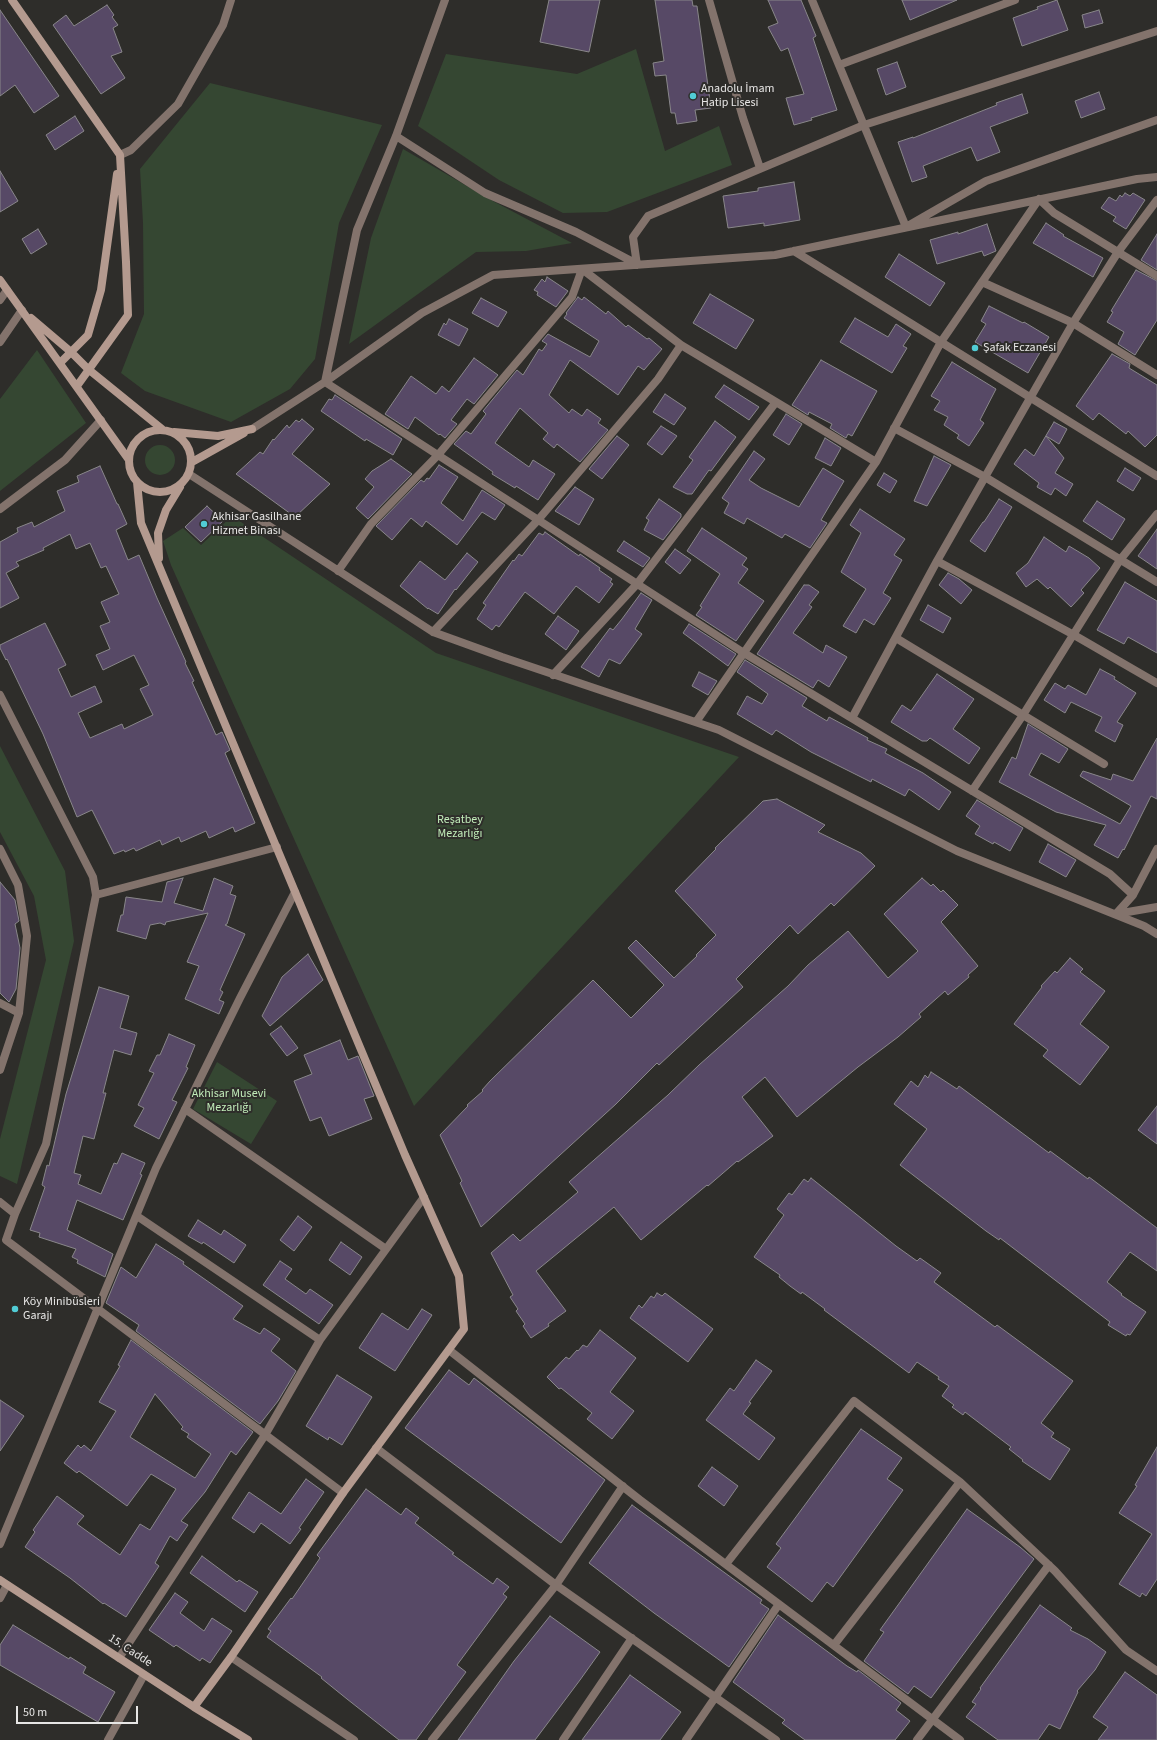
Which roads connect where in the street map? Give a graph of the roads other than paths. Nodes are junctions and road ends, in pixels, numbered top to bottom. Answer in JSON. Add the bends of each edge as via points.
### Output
{"nodes":[{"id":1,"x":12,"y":0,"type":"edge"},
{"id":2,"x":231,"y":0,"type":"edge"},
{"id":3,"x":445,"y":0,"type":"edge"},
{"id":4,"x":709,"y":0,"type":"edge"},
{"id":5,"x":812,"y":0,"type":"edge"},
{"id":6,"x":1015,"y":0,"type":"edge"},
{"id":7,"x":1157,"y":30,"type":"edge"},
{"id":8,"x":839,"y":65,"type":"junction"},
{"id":9,"x":1157,"y":120,"type":"edge"},
{"id":10,"x":864,"y":126,"type":"junction"},
{"id":11,"x":396,"y":136,"type":"junction"},
{"id":12,"x":120,"y":155,"type":"junction"},
{"id":13,"x":760,"y":168,"type":"junction"},
{"id":14,"x":1157,"y":177,"type":"edge"},
{"id":15,"x":1039,"y":199,"type":"junction"},
{"id":16,"x":1157,"y":200,"type":"edge"},
{"id":17,"x":906,"y":227,"type":"junction"},
{"id":18,"x":794,"y":251,"type":"junction"},
{"id":19,"x":1118,"y":252,"type":"junction"},
{"id":20,"x":637,"y":265,"type":"junction"},
{"id":21,"x":582,"y":268,"type":"junction"},
{"id":22,"x":1157,"y":276,"type":"edge"},
{"id":23,"x":0,"y":280,"type":"edge"},
{"id":24,"x":982,"y":282,"type":"junction"},
{"id":25,"x":7,"y":290,"type":"junction"},
{"id":26,"x":0,"y":300,"type":"edge"},
{"id":27,"x":22,"y":310,"type":"junction"},
{"id":28,"x":1073,"y":323,"type":"junction"},
{"id":29,"x":0,"y":342,"type":"edge"},
{"id":30,"x":941,"y":342,"type":"junction"},
{"id":31,"x":681,"y":345,"type":"junction"},
{"id":32,"x":71,"y":352,"type":"junction"},
{"id":33,"x":60,"y":363,"type":"junction"},
{"id":34,"x":88,"y":369,"type":"junction"},
{"id":35,"x":1157,"y":375,"type":"edge"},
{"id":36,"x":325,"y":382,"type":"junction"},
{"id":37,"x":76,"y":386,"type":"junction"},
{"id":38,"x":1031,"y":398,"type":"junction"},
{"id":39,"x":776,"y":402,"type":"junction"},
{"id":40,"x":102,"y":420,"type":"junction"},
{"id":41,"x":894,"y":428,"type":"junction"},
{"id":42,"x":162,"y":429,"type":"junction"},
{"id":43,"x":252,"y":429,"type":"junction"},
{"id":44,"x":174,"y":432,"type":"junction"},
{"id":45,"x":438,"y":455,"type":"junction"},
{"id":46,"x":129,"y":460,"type":"junction"},
{"id":47,"x":192,"y":462,"type":"junction"},
{"id":48,"x":876,"y":462,"type":"junction"},
{"id":49,"x":189,"y":474,"type":"junction"},
{"id":50,"x":1157,"y":476,"type":"edge"},
{"id":51,"x":986,"y":477,"type":"junction"},
{"id":52,"x":137,"y":482,"type":"junction"},
{"id":53,"x":182,"y":484,"type":"junction"},
{"id":54,"x":0,"y":509,"type":"edge"},
{"id":55,"x":1157,"y":514,"type":"edge"},
{"id":56,"x":538,"y":520,"type":"junction"},
{"id":57,"x":1120,"y":560,"type":"junction"},
{"id":58,"x":937,"y":561,"type":"junction"},
{"id":59,"x":159,"y":565,"type":"junction"},
{"id":60,"x":338,"y":571,"type":"junction"},
{"id":61,"x":1157,"y":582,"type":"edge"},
{"id":62,"x":637,"y":584,"type":"junction"},
{"id":63,"x":433,"y":632,"type":"junction"},
{"id":64,"x":1074,"y":635,"type":"junction"},
{"id":65,"x":896,"y":638,"type":"junction"},
{"id":66,"x":744,"y":653,"type":"junction"},
{"id":67,"x":553,"y":674,"type":"junction"},
{"id":68,"x":1157,"y":683,"type":"edge"},
{"id":69,"x":0,"y":695,"type":"edge"},
{"id":70,"x":1023,"y":715,"type":"junction"},
{"id":71,"x":852,"y":718,"type":"junction"},
{"id":72,"x":696,"y":722,"type":"junction"},
{"id":73,"x":1104,"y":764,"type":"dead end"},
{"id":74,"x":972,"y":791,"type":"junction"},
{"id":75,"x":277,"y":847,"type":"junction"},
{"id":76,"x":0,"y":849,"type":"edge"},
{"id":77,"x":1157,"y":849,"type":"edge"},
{"id":78,"x":295,"y":892,"type":"junction"},
{"id":79,"x":96,"y":895,"type":"junction"},
{"id":80,"x":1133,"y":895,"type":"junction"},
{"id":81,"x":1157,"y":907,"type":"edge"},
{"id":82,"x":1116,"y":914,"type":"junction"},
{"id":83,"x":1157,"y":934,"type":"edge"},
{"id":84,"x":0,"y":1003,"type":"edge"},
{"id":85,"x":19,"y":1013,"type":"junction"},
{"id":86,"x":0,"y":1070,"type":"edge"},
{"id":87,"x":185,"y":1109,"type":"junction"},
{"id":88,"x":424,"y":1197,"type":"junction"},
{"id":89,"x":0,"y":1202,"type":"edge"},
{"id":90,"x":15,"y":1214,"type":"junction"},
{"id":91,"x":137,"y":1216,"type":"junction"},
{"id":92,"x":386,"y":1249,"type":"junction"},
{"id":93,"x":98,"y":1310,"type":"junction"},
{"id":94,"x":320,"y":1340,"type":"junction"},
{"id":95,"x":449,"y":1350,"type":"junction"},
{"id":96,"x":265,"y":1435,"type":"junction"},
{"id":97,"x":376,"y":1448,"type":"junction"},
{"id":98,"x":960,"y":1482,"type":"junction"},
{"id":99,"x":623,"y":1486,"type":"junction"},
{"id":100,"x":343,"y":1493,"type":"junction"},
{"id":101,"x":0,"y":1544,"type":"edge"},
{"id":102,"x":726,"y":1564,"type":"junction"},
{"id":103,"x":1049,"y":1565,"type":"junction"},
{"id":104,"x":3,"y":1582,"type":"edge"},
{"id":105,"x":556,"y":1585,"type":"junction"},
{"id":106,"x":0,"y":1598,"type":"edge"},
{"id":107,"x":780,"y":1604,"type":"junction"},
{"id":108,"x":632,"y":1638,"type":"junction"},
{"id":109,"x":834,"y":1645,"type":"junction"},
{"id":110,"x":231,"y":1657,"type":"junction"},
{"id":111,"x":119,"y":1658,"type":"junction"},
{"id":112,"x":1157,"y":1671,"type":"edge"},
{"id":113,"x":144,"y":1675,"type":"junction"},
{"id":114,"x":716,"y":1696,"type":"junction"},
{"id":115,"x":194,"y":1707,"type":"junction"},
{"id":116,"x":933,"y":1719,"type":"junction"},
{"id":117,"x":108,"y":1740,"type":"edge"},
{"id":118,"x":248,"y":1740,"type":"edge"},
{"id":119,"x":354,"y":1740,"type":"edge"},
{"id":120,"x":432,"y":1740,"type":"edge"},
{"id":121,"x":562,"y":1740,"type":"edge"},
{"id":122,"x":686,"y":1740,"type":"edge"},
{"id":123,"x":776,"y":1740,"type":"edge"},
{"id":124,"x":917,"y":1740,"type":"edge"},
{"id":125,"x":960,"y":1740,"type":"edge"}],
"edges":[{"from":1,"to":12,"type":"street"},
{"from":2,"to":12,"type":"street","via":[[223,25],[178,104],[131,150]]},
{"from":3,"to":11,"type":"street"},
{"from":4,"to":13,"type":"street"},
{"from":5,"to":8,"type":"street"},
{"from":6,"to":8,"type":"street"},
{"from":7,"to":10,"type":"street"},
{"from":8,"to":10,"type":"street"},
{"from":9,"to":17,"type":"street","via":[[986,181]]},
{"from":10,"to":13,"type":"street"},
{"from":10,"to":17,"type":"street"},
{"from":11,"to":20,"type":"street","via":[[485,193],[576,232]]},
{"from":11,"to":36,"type":"street","via":[[357,230]]},
{"from":12,"to":32,"type":"street","via":[[101,290],[88,335]]},
{"from":12,"to":34,"type":"street","via":[[128,315]]},
{"from":13,"to":20,"type":"street","via":[[648,216],[634,237]]},
{"from":14,"to":15,"type":"street","via":[[1137,178]]},
{"from":15,"to":17,"type":"street"},
{"from":15,"to":19,"type":"street","via":[[1054,213]]},
{"from":15,"to":24,"type":"street"},
{"from":16,"to":19,"type":"street"},
{"from":17,"to":18,"type":"street"},
{"from":18,"to":20,"type":"street","via":[[775,255]]},
{"from":18,"to":30,"type":"street"},
{"from":19,"to":22,"type":"street"},
{"from":19,"to":28,"type":"street"},
{"from":20,"to":21,"type":"street"},
{"from":21,"to":31,"type":"street"},
{"from":21,"to":36,"type":"street","via":[[493,275],[422,313]]},
{"from":21,"to":45,"type":"street","via":[[572,297]]},
{"from":23,"to":25,"type":"street"},
{"from":24,"to":28,"type":"street"},
{"from":24,"to":30,"type":"street"},
{"from":25,"to":26,"type":"street"},
{"from":25,"to":27,"type":"street"},
{"from":27,"to":29,"type":"street"},
{"from":27,"to":32,"type":"street"},
{"from":27,"to":33,"type":"street"},
{"from":28,"to":35,"type":"street"},
{"from":28,"to":38,"type":"street"},
{"from":30,"to":38,"type":"street"},
{"from":30,"to":41,"type":"street"},
{"from":31,"to":39,"type":"street"},
{"from":31,"to":56,"type":"street","via":[[658,379]]},
{"from":32,"to":33,"type":"street"},
{"from":32,"to":34,"type":"street"},
{"from":33,"to":37,"type":"street"},
{"from":34,"to":37,"type":"street"},
{"from":34,"to":42,"type":"street"},
{"from":36,"to":43,"type":"street"},
{"from":36,"to":45,"type":"street"},
{"from":37,"to":40,"type":"street"},
{"from":38,"to":50,"type":"street"},
{"from":38,"to":51,"type":"street"},
{"from":39,"to":48,"type":"street"},
{"from":39,"to":62,"type":"street"},
{"from":40,"to":46,"type":"street"},
{"from":40,"to":54,"type":"street","via":[[65,460]]},
{"from":41,"to":48,"type":"street"},
{"from":41,"to":51,"type":"street"},
{"from":42,"to":44,"type":"street"},
{"from":42,"to":46,"type":"street","via":[[150,431],[139,438],[132,448]]},
{"from":43,"to":44,"type":"street","via":[[218,436]]},
{"from":43,"to":47,"type":"street"},
{"from":44,"to":47,"type":"street","via":[[184,440],[190,450]]},
{"from":45,"to":56,"type":"street"},
{"from":45,"to":60,"type":"street","via":[[370,524]]},
{"from":46,"to":52,"type":"street","via":[[131,472]]},
{"from":47,"to":49,"type":"street"},
{"from":48,"to":66,"type":"street"},
{"from":49,"to":53,"type":"street"},
{"from":49,"to":60,"type":"street"},
{"from":51,"to":57,"type":"street"},
{"from":51,"to":58,"type":"street"},
{"from":52,"to":53,"type":"street","via":[[147,490],[159,492],[171,490]]},
{"from":52,"to":59,"type":"street","via":[[142,523]]},
{"from":53,"to":59,"type":"street","via":[[166,510],[158,533]]},
{"from":55,"to":57,"type":"street"},
{"from":56,"to":62,"type":"street"},
{"from":56,"to":63,"type":"street"},
{"from":57,"to":61,"type":"street"},
{"from":57,"to":64,"type":"street"},
{"from":58,"to":64,"type":"street"},
{"from":58,"to":65,"type":"street"},
{"from":59,"to":75,"type":"street"},
{"from":60,"to":63,"type":"street"},
{"from":62,"to":66,"type":"street"},
{"from":62,"to":67,"type":"street"},
{"from":63,"to":67,"type":"street"},
{"from":64,"to":68,"type":"street"},
{"from":64,"to":70,"type":"street"},
{"from":65,"to":70,"type":"street"},
{"from":65,"to":71,"type":"street"},
{"from":66,"to":71,"type":"street"},
{"from":66,"to":72,"type":"street"},
{"from":67,"to":72,"type":"street"},
{"from":69,"to":79,"type":"street","via":[[93,877]]},
{"from":70,"to":73,"type":"street"},
{"from":70,"to":74,"type":"street"},
{"from":71,"to":74,"type":"street"},
{"from":72,"to":82,"type":"street","via":[[719,730],[956,851]]},
{"from":74,"to":80,"type":"street","via":[[1110,874]]},
{"from":75,"to":78,"type":"street"},
{"from":75,"to":79,"type":"street"},
{"from":76,"to":85,"type":"street","via":[[18,885],[27,936]]},
{"from":77,"to":80,"type":"street"},
{"from":78,"to":87,"type":"street"},
{"from":78,"to":88,"type":"street"},
{"from":79,"to":90,"type":"street","via":[[46,1144]]},
{"from":80,"to":82,"type":"street"},
{"from":81,"to":82,"type":"street"},
{"from":82,"to":83,"type":"street"},
{"from":84,"to":85,"type":"street"},
{"from":85,"to":86,"type":"street"},
{"from":87,"to":91,"type":"street","via":[[156,1168]]},
{"from":87,"to":92,"type":"street"},
{"from":88,"to":92,"type":"street"},
{"from":88,"to":95,"type":"street","via":[[459,1276],[464,1329]]},
{"from":89,"to":90,"type":"street"},
{"from":90,"to":93,"type":"street","via":[[6,1240]]},
{"from":91,"to":93,"type":"street"},
{"from":91,"to":94,"type":"street"},
{"from":92,"to":94,"type":"street"},
{"from":93,"to":96,"type":"street"},
{"from":93,"to":101,"type":"street"},
{"from":94,"to":96,"type":"street"},
{"from":95,"to":97,"type":"street"},
{"from":95,"to":99,"type":"street"},
{"from":96,"to":100,"type":"street"},
{"from":96,"to":111,"type":"street"},
{"from":97,"to":100,"type":"street"},
{"from":97,"to":105,"type":"street"},
{"from":98,"to":102,"type":"street","via":[[854,1401]]},
{"from":98,"to":103,"type":"street"},
{"from":98,"to":109,"type":"street"},
{"from":99,"to":102,"type":"street"},
{"from":99,"to":105,"type":"street"},
{"from":100,"to":110,"type":"street"},
{"from":102,"to":107,"type":"street"},
{"from":103,"to":112,"type":"street","via":[[1126,1650]]},
{"from":103,"to":116,"type":"street"},
{"from":104,"to":106,"type":"street"},
{"from":104,"to":111,"type":"street","name":"15. Cadde"},
{"from":105,"to":108,"type":"street"},
{"from":105,"to":120,"type":"street"},
{"from":107,"to":109,"type":"street"},
{"from":107,"to":114,"type":"street"},
{"from":108,"to":114,"type":"street"},
{"from":108,"to":121,"type":"street"},
{"from":109,"to":116,"type":"street"},
{"from":110,"to":115,"type":"street"},
{"from":110,"to":119,"type":"street"},
{"from":111,"to":113,"type":"street","name":"15. Cadde"},
{"from":113,"to":115,"type":"street","name":"15. Cadde"},
{"from":113,"to":117,"type":"street"},
{"from":114,"to":122,"type":"street"},
{"from":114,"to":123,"type":"street"},
{"from":115,"to":118,"type":"street","name":"15. Cadde"},
{"from":116,"to":124,"type":"street"},
{"from":116,"to":125,"type":"street"}]}
